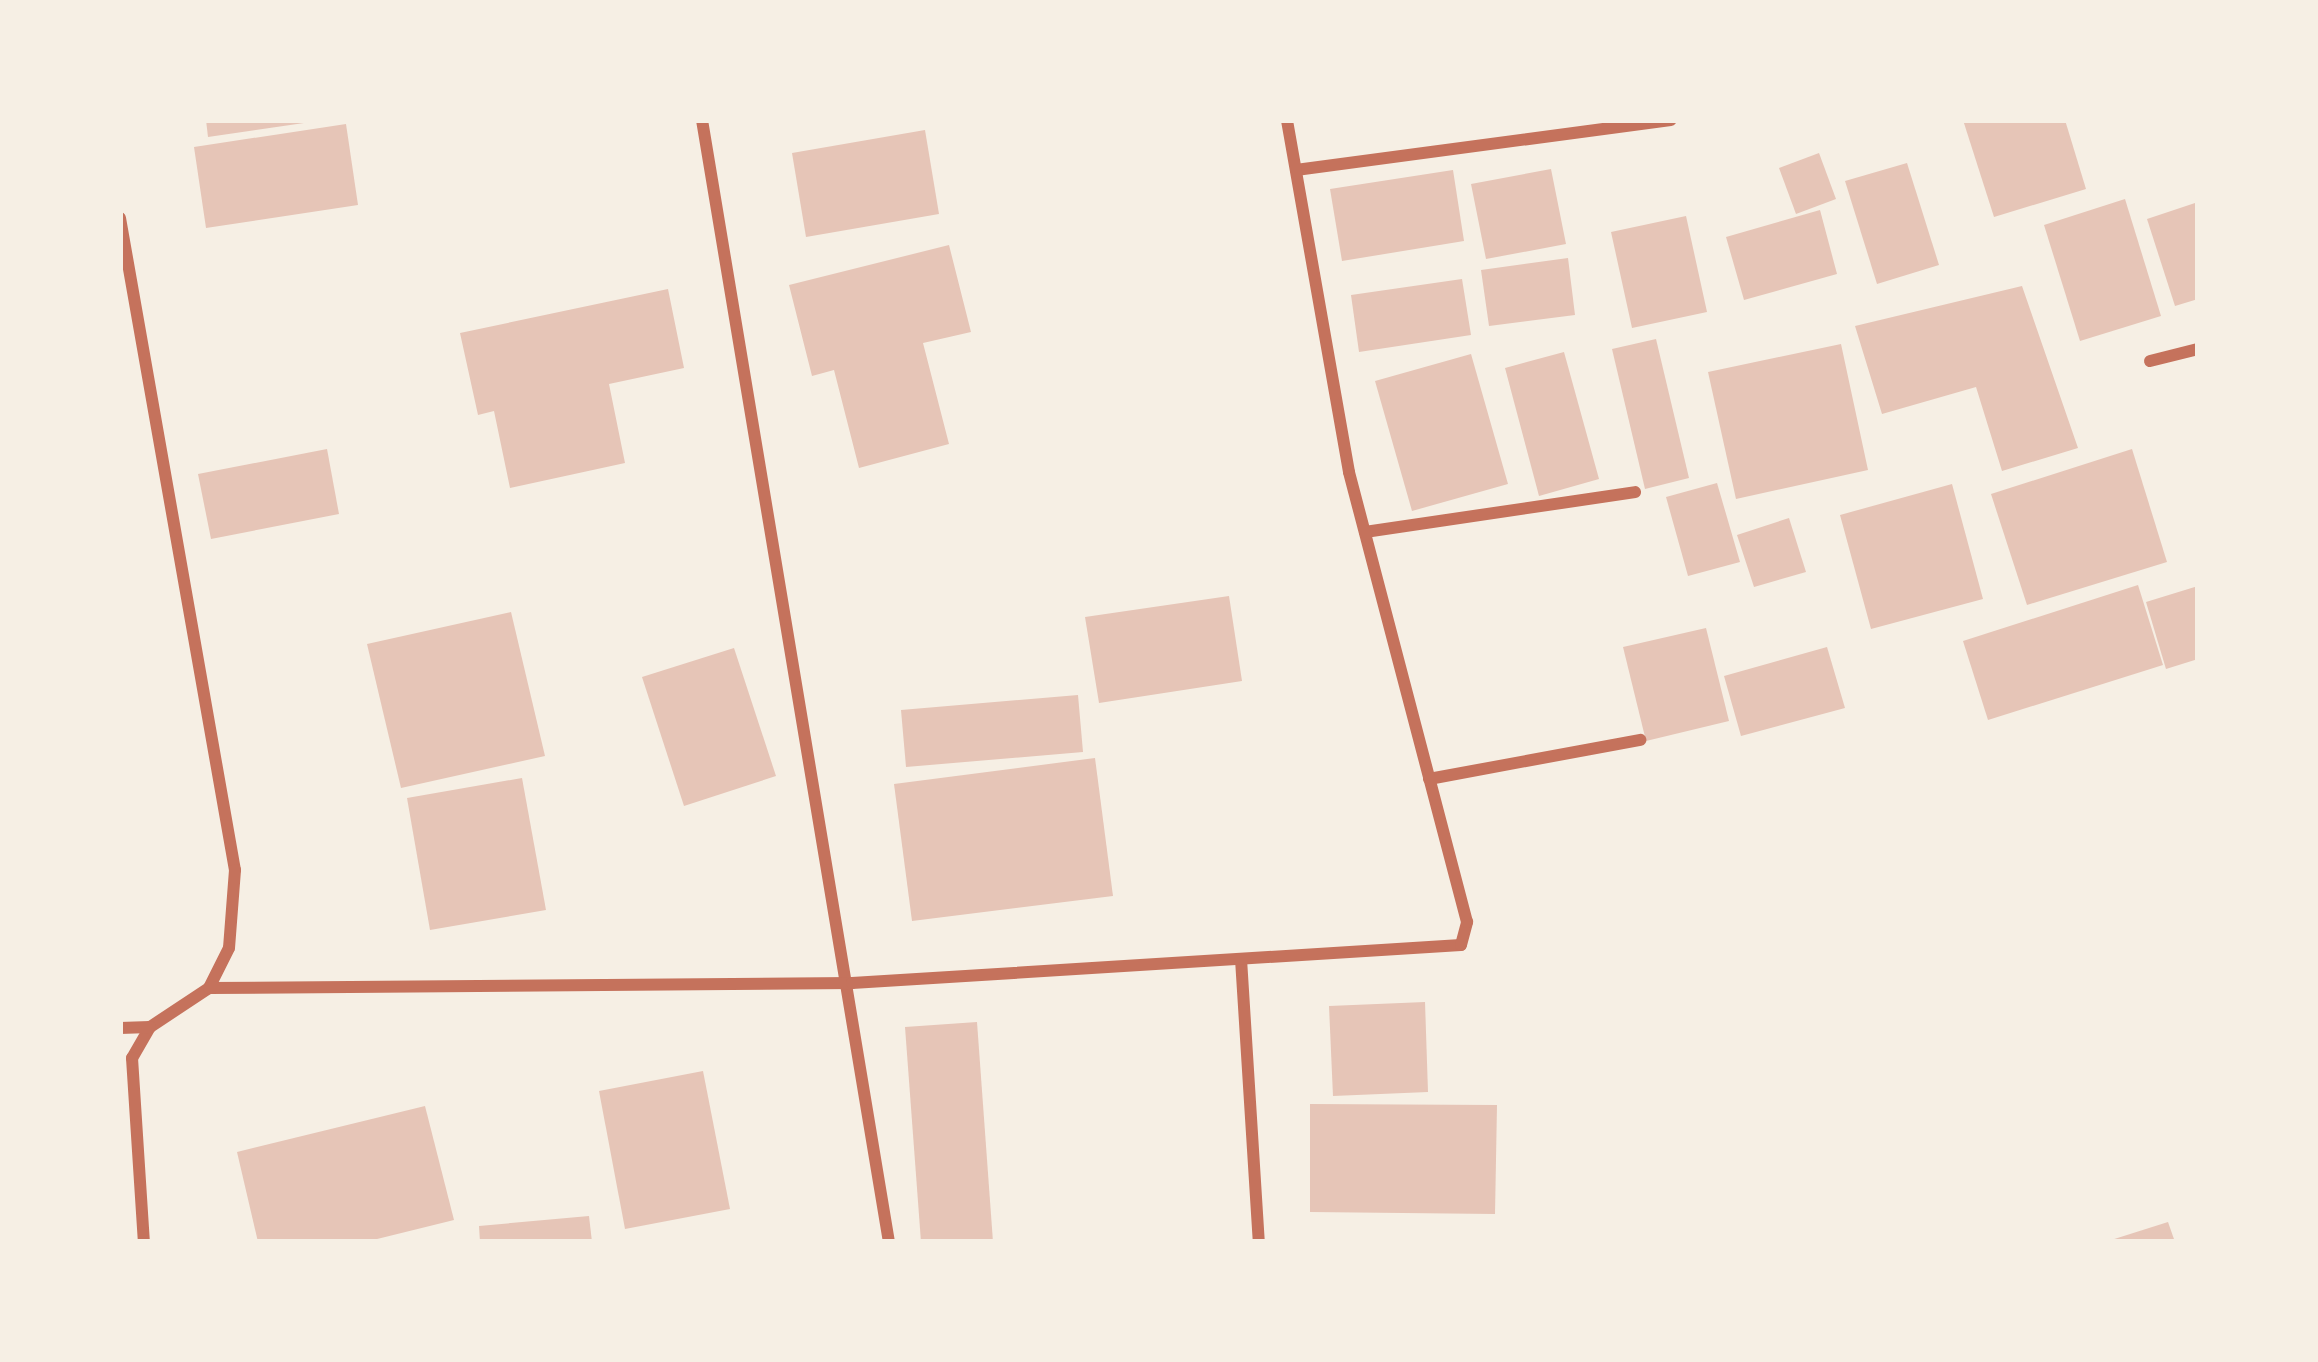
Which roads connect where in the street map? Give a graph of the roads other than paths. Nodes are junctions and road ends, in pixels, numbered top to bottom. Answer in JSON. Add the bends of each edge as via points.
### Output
{"nodes":[{"id":1,"x":702,"y":120,"type":"edge"},
{"id":2,"x":1287,"y":120,"type":"edge"},
{"id":3,"x":1671,"y":120,"type":"edge"},
{"id":4,"x":1296,"y":170,"type":"junction"},
{"id":5,"x":120,"y":218,"type":"edge"},
{"id":6,"x":2198,"y":349,"type":"edge"},
{"id":7,"x":2150,"y":361,"type":"dead end"},
{"id":8,"x":1635,"y":492,"type":"dead end"},
{"id":9,"x":1365,"y":532,"type":"junction"},
{"id":10,"x":1640,"y":740,"type":"dead end"},
{"id":11,"x":1429,"y":779,"type":"junction"},
{"id":12,"x":1241,"y":958,"type":"junction"},
{"id":13,"x":852,"y":983,"type":"junction"},
{"id":14,"x":208,"y":988,"type":"junction"},
{"id":15,"x":150,"y":1027,"type":"junction"},
{"id":16,"x":120,"y":1028,"type":"edge"},
{"id":17,"x":144,"y":1242,"type":"edge"},
{"id":18,"x":889,"y":1242,"type":"edge"},
{"id":19,"x":1259,"y":1242,"type":"edge"}],
"edges":[{"from":1,"to":13,"type":"street"},
{"from":2,"to":4,"type":"street"},
{"from":3,"to":4,"type":"street"},
{"from":4,"to":9,"type":"street"},
{"from":5,"to":14,"type":"street","via":[[235,870],[229,948]]},
{"from":6,"to":7,"type":"street"},
{"from":8,"to":9,"type":"street"},
{"from":9,"to":11,"type":"street"},
{"from":10,"to":11,"type":"street"},
{"from":11,"to":12,"type":"street","via":[[1467,922],[1461,945]]},
{"from":12,"to":13,"type":"street"},
{"from":12,"to":19,"type":"street"},
{"from":13,"to":14,"type":"street"},
{"from":13,"to":18,"type":"street"},
{"from":14,"to":15,"type":"street"},
{"from":15,"to":16,"type":"street"},
{"from":15,"to":17,"type":"street","via":[[132,1058],[130,1102]]}]}
